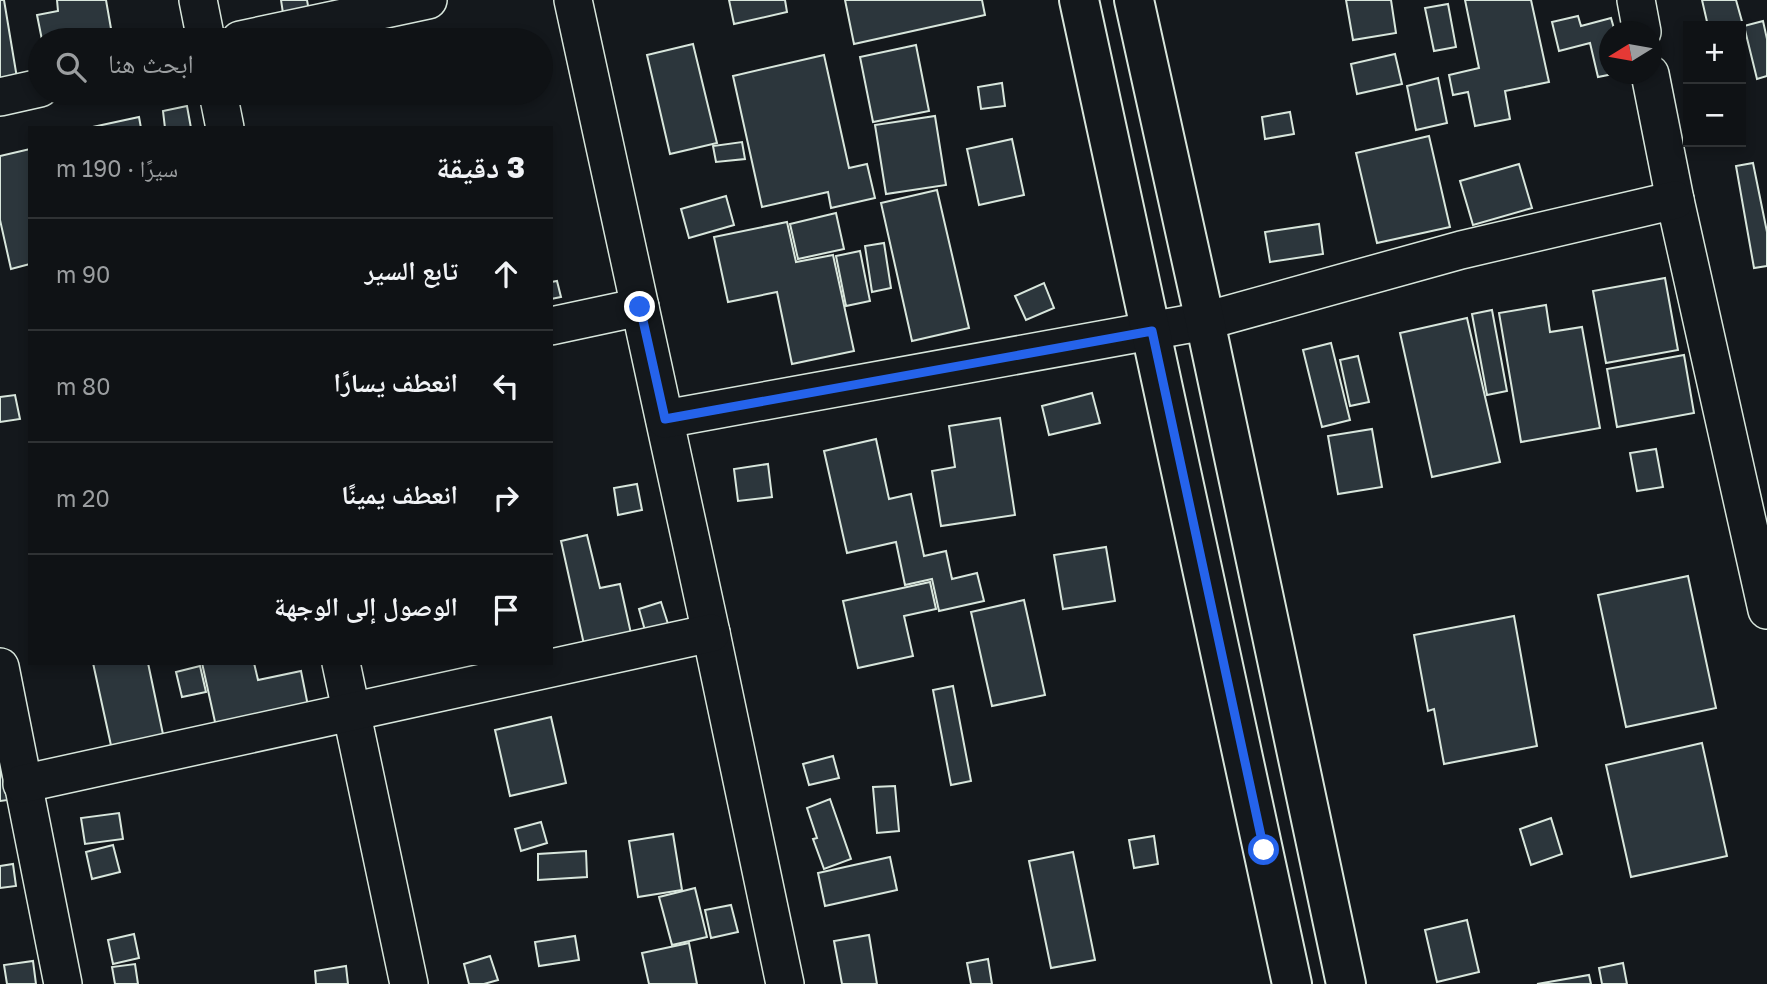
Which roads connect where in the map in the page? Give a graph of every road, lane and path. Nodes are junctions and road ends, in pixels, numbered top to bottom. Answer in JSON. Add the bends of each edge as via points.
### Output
{"nodes":[{"id":1,"x":198,"y":0,"type":"edge"},
{"id":2,"x":428,"y":0,"type":"edge"},
{"id":3,"x":573,"y":0,"type":"edge"},
{"id":4,"x":1079,"y":0,"type":"edge"},
{"id":5,"x":1134,"y":0,"type":"edge"},
{"id":6,"x":1636,"y":0,"type":"edge"},
{"id":7,"x":1640,"y":21,"type":"edge"},
{"id":8,"x":204,"y":28,"type":"edge"},
{"id":9,"x":296,"y":28,"type":"edge"},
{"id":10,"x":1652,"y":84,"type":"edge"},
{"id":11,"x":28,"y":91,"type":"edge"},
{"id":12,"x":0,"y":97,"type":"edge"},
{"id":13,"x":220,"y":105,"type":"edge"},
{"id":14,"x":225,"y":126,"type":"edge"},
{"id":15,"x":1675,"y":200,"type":"junction"},
{"id":16,"x":640,"y":307,"type":"junction"},
{"id":17,"x":1205,"y":321,"type":"junction"},
{"id":18,"x":553,"y":326,"type":"edge"},
{"id":19,"x":1152,"y":331,"type":"junction"},
{"id":20,"x":665,"y":419,"type":"junction"},
{"id":21,"x":1767,"y":610,"type":"edge"},
{"id":22,"x":711,"y":633,"type":"junction"},
{"id":23,"x":341,"y":665,"type":"edge"},
{"id":24,"x":1,"y":679,"type":"edge"},
{"id":25,"x":352,"y":711,"type":"junction"},
{"id":26,"x":22,"y":784,"type":"junction"},
{"id":27,"x":63,"y":984,"type":"edge"},
{"id":28,"x":409,"y":984,"type":"edge"},
{"id":29,"x":785,"y":984,"type":"edge"},
{"id":30,"x":1292,"y":984,"type":"edge"},
{"id":31,"x":1346,"y":984,"type":"edge"}],
"edges":[{"from":1,"to":8,"type":"street"},
{"from":2,"to":9,"type":"street"},
{"from":3,"to":16,"type":"street"},
{"from":4,"to":19,"type":"street"},
{"from":5,"to":17,"type":"street"},
{"from":6,"to":7,"type":"street"},
{"from":10,"to":15,"type":"street"},
{"from":11,"to":12,"type":"street"},
{"from":13,"to":14,"type":"street"},
{"from":15,"to":17,"type":"street","via":[[1461,250]]},
{"from":15,"to":21,"type":"street"},
{"from":16,"to":18,"type":"street"},
{"from":16,"to":20,"type":"street"},
{"from":17,"to":19,"type":"street"},
{"from":17,"to":31,"type":"street"},
{"from":19,"to":20,"type":"street"},
{"from":19,"to":30,"type":"street"},
{"from":20,"to":22,"type":"street"},
{"from":22,"to":25,"type":"street"},
{"from":22,"to":29,"type":"street"},
{"from":23,"to":25,"type":"street"},
{"from":24,"to":26,"type":"street"},
{"from":25,"to":26,"type":"street"},
{"from":25,"to":28,"type":"street"},
{"from":26,"to":27,"type":"street"}]}
